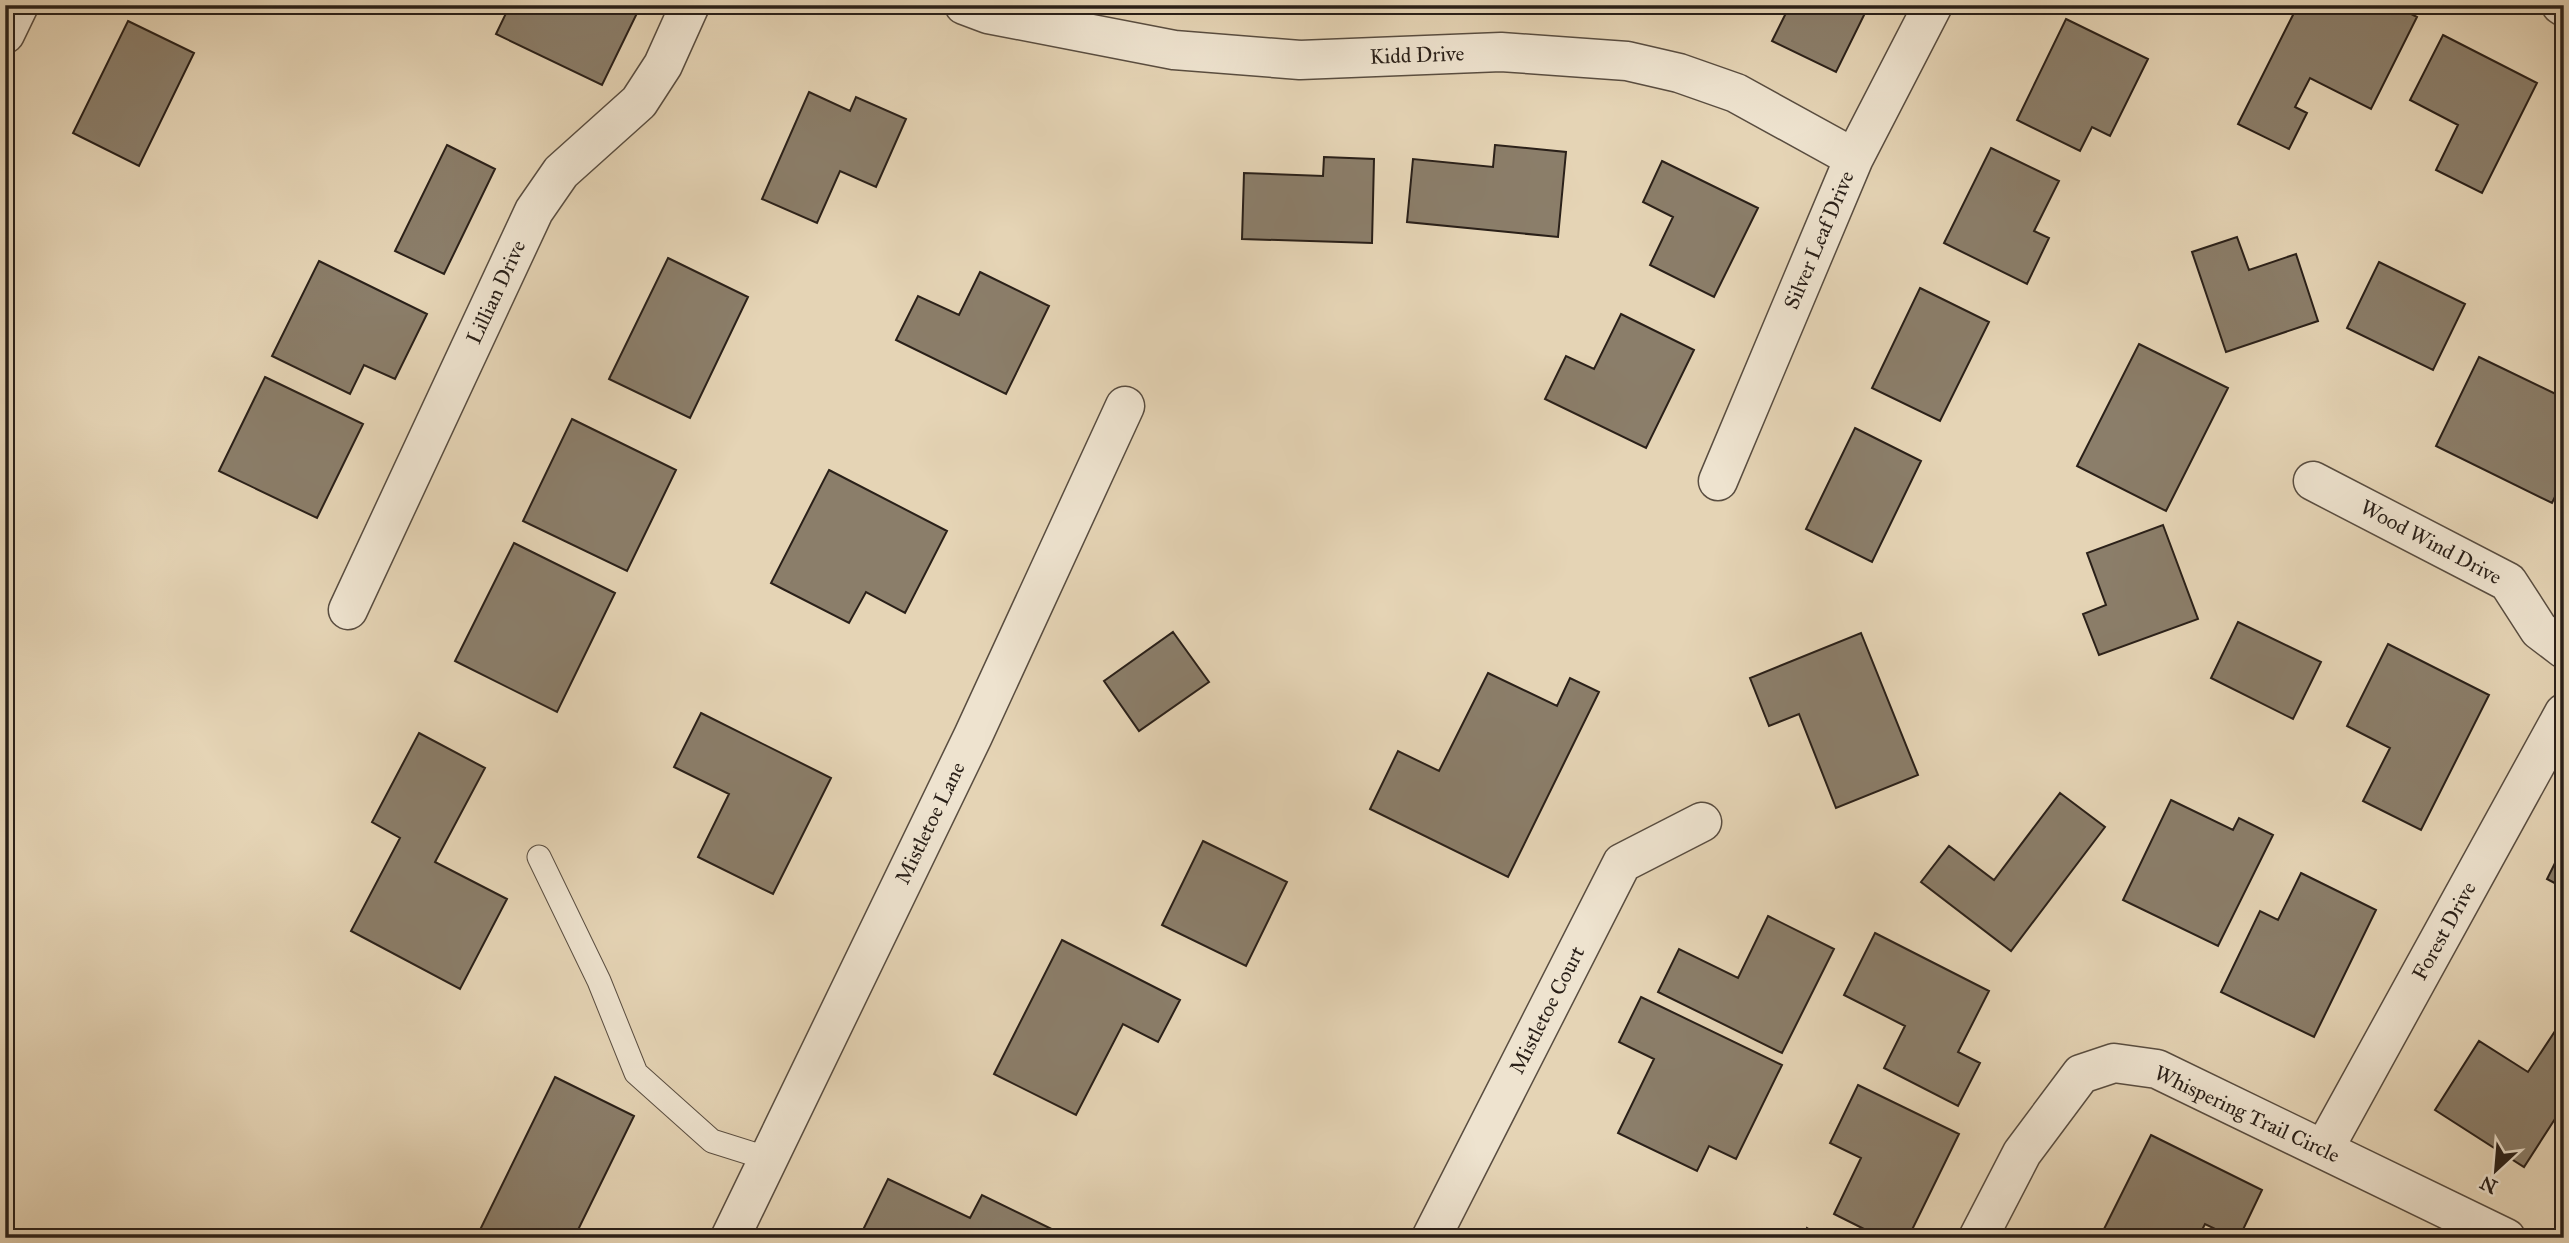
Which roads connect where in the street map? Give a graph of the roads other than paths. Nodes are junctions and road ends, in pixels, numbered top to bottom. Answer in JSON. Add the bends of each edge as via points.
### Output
{"nodes":[{"id":1,"x":19,"y":5,"type":"edge"},
{"id":2,"x":690,"y":5,"type":"edge"},
{"id":3,"x":964,"y":5,"type":"edge"},
{"id":4,"x":1933,"y":5,"type":"edge"},
{"id":5,"x":5,"y":34,"type":"edge"},
{"id":6,"x":1854,"y":158,"type":"junction"},
{"id":7,"x":1125,"y":406,"type":"dead end"},
{"id":8,"x":1718,"y":481,"type":"dead end"},
{"id":9,"x":2313,"y":481,"type":"dead end"},
{"id":10,"x":348,"y":610,"type":"dead end"},
{"id":11,"x":2564,"y":649,"type":"edge"},
{"id":12,"x":2564,"y":713,"type":"edge"},
{"id":13,"x":1702,"y":822,"type":"dead end"},
{"id":14,"x":539,"y":857,"type":"dead end"},
{"id":15,"x":2324,"y":1149,"type":"junction"},
{"id":16,"x":769,"y":1159,"type":"junction"},
{"id":17,"x":730,"y":1238,"type":"edge"},
{"id":18,"x":1430,"y":1238,"type":"edge"},
{"id":19,"x":1978,"y":1238,"type":"edge"},
{"id":20,"x":2506,"y":1238,"type":"edge"}],
"edges":[{"from":1,"to":5,"type":"street"},
{"from":2,"to":10,"type":"street","name":"Lillian Drive","via":[[663,65],[639,102],[561,172],[534,211]]},
{"from":3,"to":6,"type":"street","name":"Kidd Drive","via":[[988,14],[1174,50],[1300,60],[1501,52],[1627,61],[1736,93]]},
{"from":4,"to":6,"type":"street","name":"Silver Leaf Drive"},
{"from":6,"to":8,"type":"street","name":"Silver Leaf Drive"},
{"from":7,"to":16,"type":"street","name":"Mistletoe Lane","via":[[973,736]]},
{"from":9,"to":11,"type":"street","name":"Wood Wind Drive","via":[[2508,582],[2539,630]]},
{"from":12,"to":15,"type":"street","name":"Forest Drive"},
{"from":13,"to":18,"type":"street","name":"Mistletoe Court","via":[[1622,863]]},
{"from":14,"to":16,"type":"lane","via":[[599,981],[636,1073],[712,1141]]},
{"from":15,"to":19,"type":"street","name":"Whispering Trail Circle","via":[[2157,1069],[2114,1063],[2081,1074],[2056,1105],[2022,1153]]},
{"from":15,"to":20,"type":"street","name":"Whispering Trail Circle"},
{"from":16,"to":17,"type":"street","name":"Mistletoe Lane"}]}
